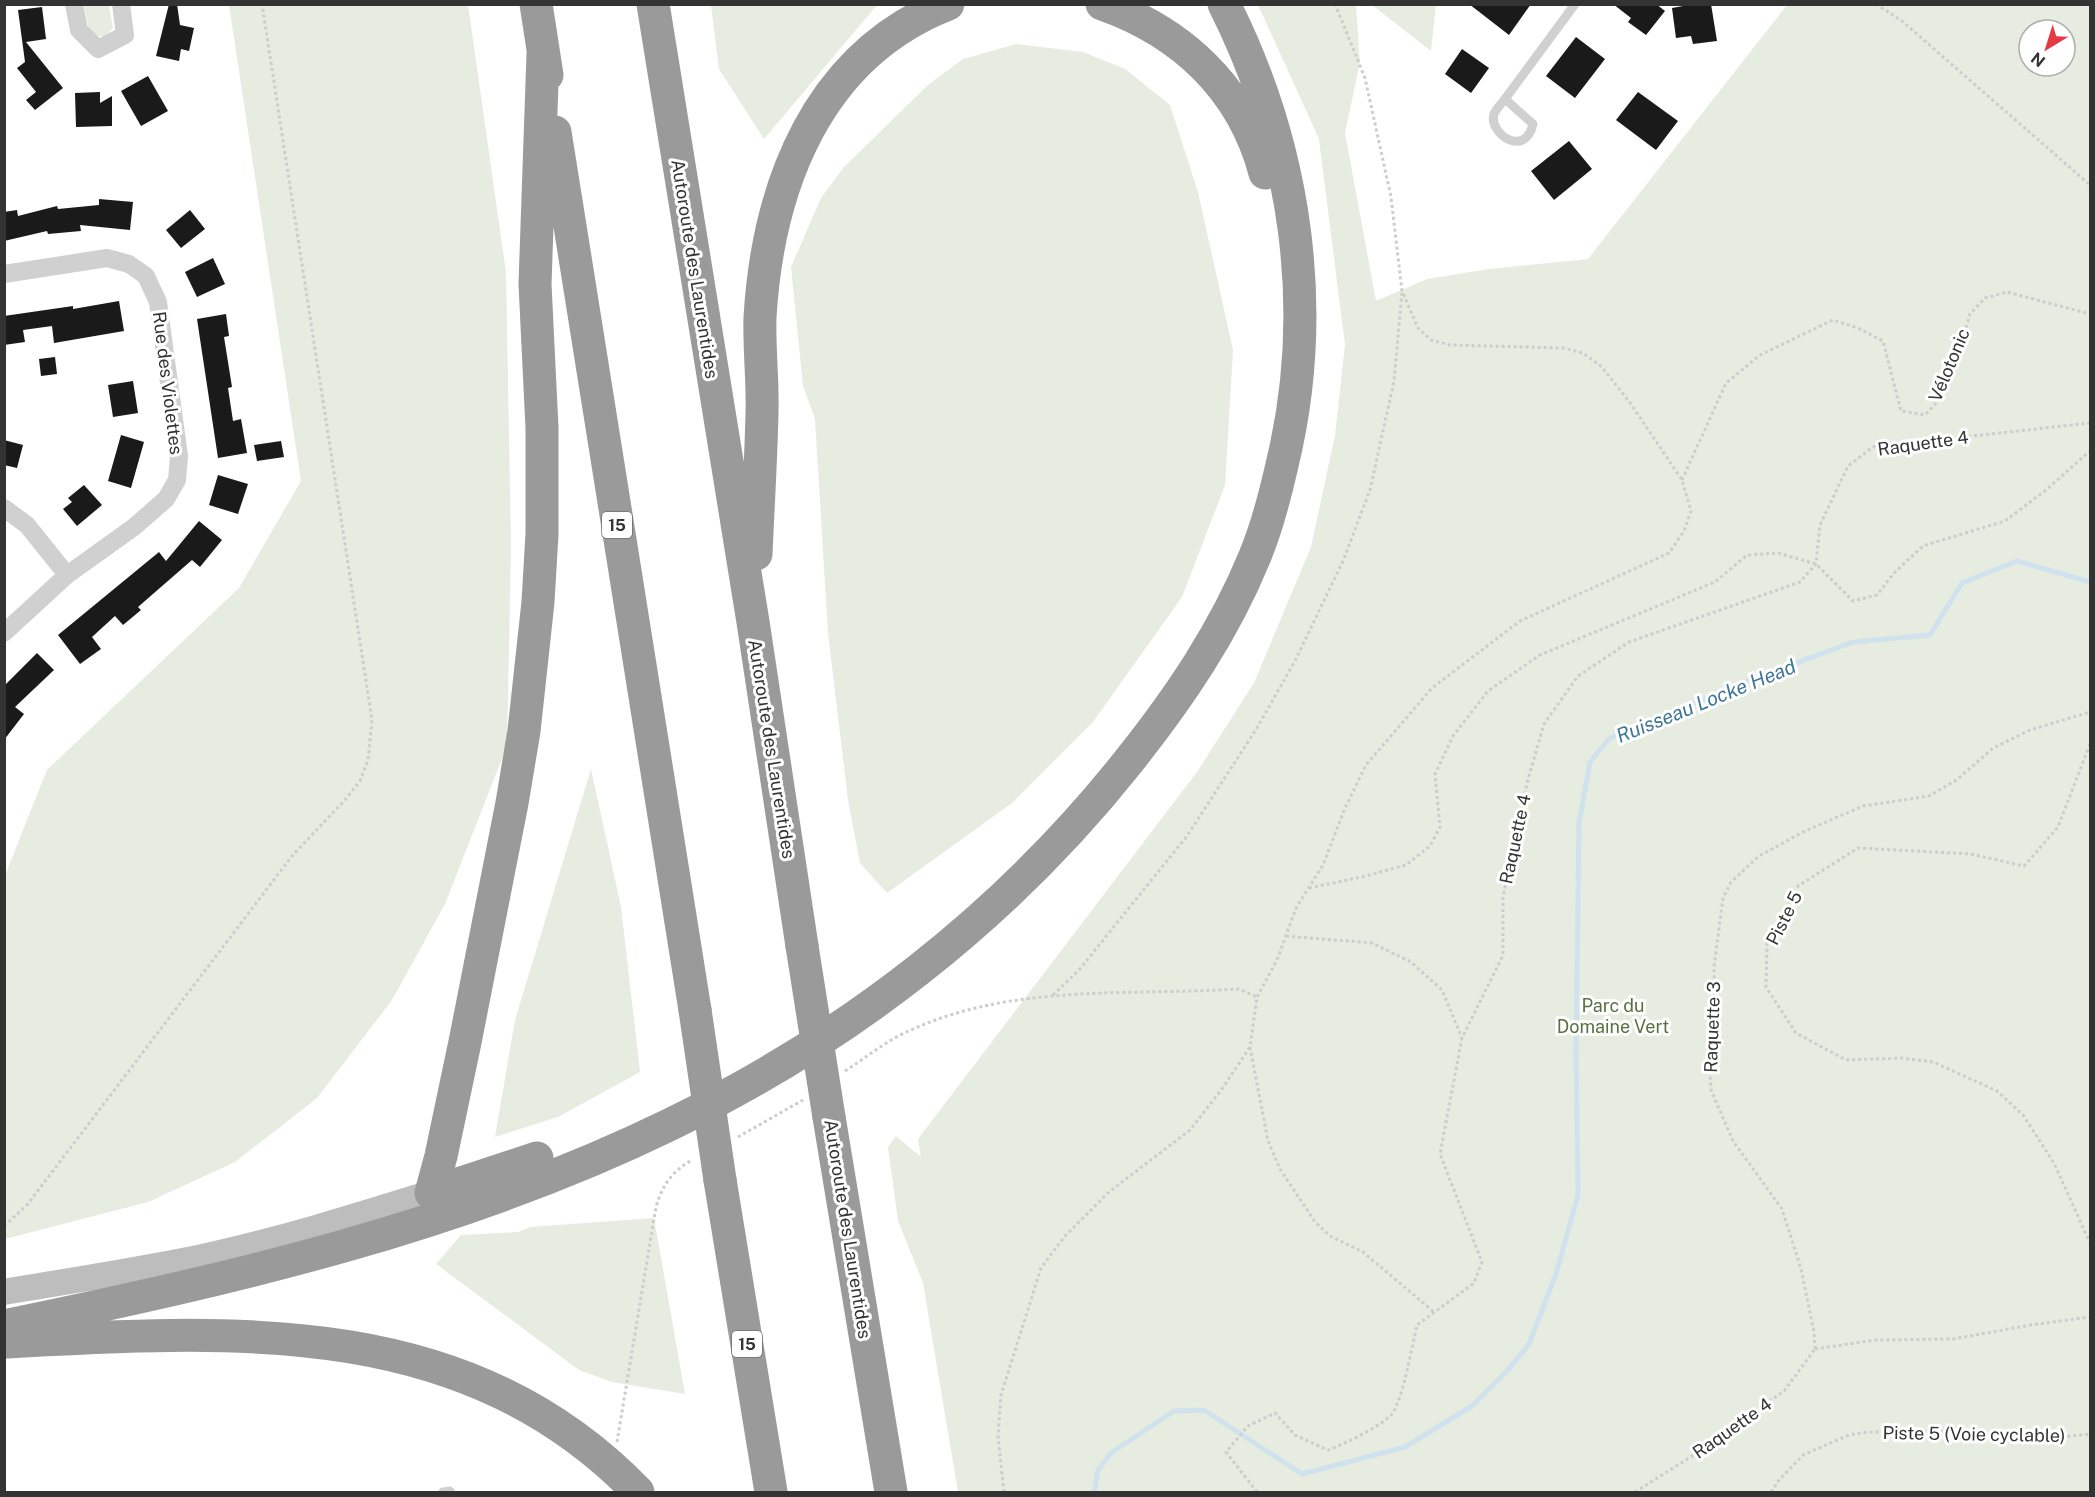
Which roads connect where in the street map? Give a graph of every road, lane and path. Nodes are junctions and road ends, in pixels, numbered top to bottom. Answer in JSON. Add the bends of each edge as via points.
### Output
{"nodes":[{"id":1,"x":74,"y":4,"type":"edge"},
{"id":2,"x":121,"y":4,"type":"edge"},
{"id":3,"x":262,"y":4,"type":"edge"},
{"id":4,"x":536,"y":4,"type":"edge"},
{"id":5,"x":653,"y":4,"type":"edge"},
{"id":6,"x":948,"y":4,"type":"edge"},
{"id":7,"x":1102,"y":4,"type":"edge"},
{"id":8,"x":1224,"y":4,"type":"edge"},
{"id":9,"x":1335,"y":4,"type":"edge"},
{"id":10,"x":1575,"y":4,"type":"edge"},
{"id":11,"x":1876,"y":4,"type":"edge"},
{"id":12,"x":543,"y":54,"type":"junction"},
{"id":13,"x":1505,"y":99,"type":"junction"},
{"id":14,"x":2091,"y":185,"type":"edge"},
{"id":15,"x":4,"y":274,"type":"edge"},
{"id":16,"x":1402,"y":291,"type":"junction"},
{"id":17,"x":2091,"y":314,"type":"edge"},
{"id":18,"x":2091,"y":423,"type":"edge"},
{"id":19,"x":2091,"y":451,"type":"edge"},
{"id":20,"x":1682,"y":480,"type":"junction"},
{"id":21,"x":4,"y":508,"type":"edge"},
{"id":22,"x":1816,"y":564,"type":"junction"},
{"id":23,"x":67,"y":575,"type":"junction"},
{"id":24,"x":753,"y":622,"type":"junction"},
{"id":25,"x":4,"y":633,"type":"edge"},
{"id":26,"x":2091,"y":712,"type":"edge"},
{"id":27,"x":2091,"y":744,"type":"edge"},
{"id":28,"x":1309,"y":888,"type":"junction"},
{"id":29,"x":1286,"y":936,"type":"junction"},
{"id":30,"x":1053,"y":996,"type":"junction"},
{"id":31,"x":1257,"y":997,"type":"junction"},
{"id":32,"x":1462,"y":1038,"type":"junction"},
{"id":33,"x":1250,"y":1047,"type":"junction"},
{"id":34,"x":845,"y":1072,"type":"dead end"},
{"id":35,"x":818,"y":1107,"type":"junction"},
{"id":36,"x":730,"y":1141,"type":"dead end"},
{"id":37,"x":711,"y":1168,"type":"junction"},
{"id":38,"x":430,"y":1193,"type":"junction"},
{"id":39,"x":4,"y":1226,"type":"edge"},
{"id":40,"x":2091,"y":1243,"type":"edge"},
{"id":41,"x":4,"y":1292,"type":"edge"},
{"id":42,"x":1434,"y":1312,"type":"junction"},
{"id":43,"x":2091,"y":1317,"type":"edge"},
{"id":44,"x":4,"y":1326,"type":"edge"},
{"id":45,"x":4,"y":1342,"type":"edge"},
{"id":46,"x":1815,"y":1349,"type":"junction"},
{"id":47,"x":2091,"y":1434,"type":"edge"},
{"id":48,"x":617,"y":1444,"type":"dead end"},
{"id":49,"x":638,"y":1492,"type":"edge"},
{"id":50,"x":771,"y":1492,"type":"edge"},
{"id":51,"x":891,"y":1492,"type":"edge"},
{"id":52,"x":1004,"y":1492,"type":"edge"},
{"id":53,"x":1257,"y":1492,"type":"edge"},
{"id":54,"x":1635,"y":1492,"type":"edge"},
{"id":55,"x":1771,"y":1492,"type":"edge"}],
"edges":[{"from":1,"to":2,"type":"street","via":[[79,30],[98,49],[125,35]]},
{"from":3,"to":39,"type":"path","via":[[372,720],[368,760],[360,781],[292,856],[27,1205]]},
{"from":4,"to":12,"type":"highway","number":"15"},
{"from":5,"to":24,"type":"highway","name":"Autoroute des Laurentides"},
{"from":6,"to":24,"type":"highway","via":[[899,28],[837,84],[803,138],[780,198],[766,260],[760,319],[762,411]]},
{"from":7,"to":38,"type":"highway","via":[[1175,40],[1223,87],[1257,146],[1274,212],[1281,322],[1273,418],[1256,493],[1238,545],[1191,644],[1115,750],[1015,861],[961,912],[865,988],[761,1054],[654,1109],[556,1151]]},
{"from":8,"to":44,"type":"highway","via":[[1269,115],[1294,217],[1301,309],[1299,360],[1287,445],[1256,555],[1221,628],[1165,716],[1069,832],[981,918],[895,989],[787,1063],[662,1129],[563,1172],[352,1243],[230,1276]]},
{"from":9,"to":16,"type":"path","via":[[1365,78],[1391,197]]},
{"from":10,"to":13,"type":"lane"},
{"from":11,"to":14,"type":"path","via":[[1902,21]]},
{"from":12,"to":37,"type":"highway","number":"15","bridge":true,"via":[[695,1010]]},
{"from":12,"to":38,"type":"highway","via":[[535,284],[543,450],[538,602],[512,803],[465,1042]]},
{"from":13,"to":13,"type":"lane","via":[[1494,115],[1494,124],[1502,136],[1512,141],[1524,140],[1531,135],[1533,124]]},
{"from":15,"to":23,"type":"street","name":"Rue des Violettes","via":[[107,258],[129,264],[146,276],[158,302],[178,456],[177,480],[166,499],[134,527]]},
{"from":16,"to":20,"type":"path","via":[[1418,328],[1431,340],[1450,345],[1563,348],[1582,353],[1602,367]]},
{"from":16,"to":30,"type":"path","via":[[1394,381],[1370,490],[1343,561],[1296,659],[1187,836],[1079,970]]},
{"from":17,"to":20,"type":"path","name":"Vélotonic","via":[[2007,292],[1985,298],[1970,314],[1937,402],[1925,415],[1901,411],[1883,341],[1833,320],[1760,355],[1726,383]]},
{"from":18,"to":22,"type":"path","name":"Raquette 4","via":[[1873,447],[1848,466],[1839,483],[1820,525]]},
{"from":19,"to":22,"type":"path","via":[[2005,521],[1923,546],[1876,595],[1853,601]]},
{"from":20,"to":28,"type":"path","via":[[1691,511],[1684,531],[1669,553],[1520,621],[1432,688],[1366,765],[1323,865]]},
{"from":21,"to":23,"type":"street","via":[[27,525]]},
{"from":22,"to":28,"type":"path","via":[[1778,553],[1747,555],[1715,582],[1540,655],[1488,691],[1453,736],[1435,774],[1440,826],[1430,846],[1406,865]]},
{"from":22,"to":32,"type":"path","name":"Raquette 4","via":[[1800,582],[1629,642],[1578,676],[1544,724],[1503,897],[1503,955]]},
{"from":23,"to":25,"type":"street","name":"Rue des Violettes"},
{"from":24,"to":35,"type":"highway","name":"Autoroute des Laurentides","bridge":true,"via":[[802,946]]},
{"from":26,"to":46,"type":"path","name":"Raquette 3","via":[[2030,730],[1994,748],[1958,779],[1929,796],[1863,806],[1803,832],[1759,856],[1731,882],[1723,898],[1714,967],[1711,1090],[1733,1141],[1782,1209],[1801,1269]]},
{"from":27,"to":40,"type":"path","name":"Piste 5","via":[[2058,827],[2024,866],[1971,854],[1858,848],[1798,886],[1767,943],[1766,987],[1796,1033],[1846,1060],[1902,1058],[1933,1062],[1997,1091],[2023,1115],[2054,1163]]},
{"from":28,"to":29,"type":"path","via":[[1296,908]]},
{"from":29,"to":31,"type":"path"},
{"from":29,"to":32,"type":"path","via":[[1372,943],[1411,962],[1442,990]]},
{"from":30,"to":31,"type":"path","via":[[1239,989]]},
{"from":30,"to":34,"type":"path","via":[[951,1014],[903,1034]]},
{"from":31,"to":33,"type":"path"},
{"from":32,"to":42,"type":"path","name":"Raquette 4","via":[[1440,1154],[1482,1262],[1474,1283]]},
{"from":33,"to":42,"type":"path","via":[[1268,1141],[1280,1169],[1315,1222],[1330,1236],[1363,1252]]},
{"from":33,"to":52,"type":"path","via":[[1190,1130],[1109,1192],[1065,1236],[1041,1268],[1001,1395],[998,1437]]},
{"from":35,"to":36,"type":"path","via":[[778,1116]]},
{"from":35,"to":51,"type":"highway","name":"Autoroute des Laurentides"},
{"from":37,"to":48,"type":"path","via":[[684,1164],[663,1187],[656,1207]]},
{"from":37,"to":50,"type":"highway","number":"15"},
{"from":38,"to":41,"type":"main road","via":[[222,1252]]},
{"from":42,"to":53,"type":"path","name":"Raquette 4","via":[[1417,1325],[1398,1404],[1391,1416],[1344,1445],[1328,1450],[1294,1435],[1275,1413],[1248,1426],[1226,1452]]},
{"from":43,"to":46,"type":"path","via":[[1953,1339],[1875,1340]]},
{"from":45,"to":49,"type":"highway","via":[[118,1336],[250,1337],[324,1342],[379,1351],[463,1376],[514,1399],[582,1442]]},
{"from":46,"to":54,"type":"path","name":"Raquette 4","via":[[1784,1391]]},
{"from":47,"to":55,"type":"path","name":"Piste 5 (Voie cyclable)","via":[[2062,1437],[1949,1431],[1849,1435],[1803,1455]]}]}
